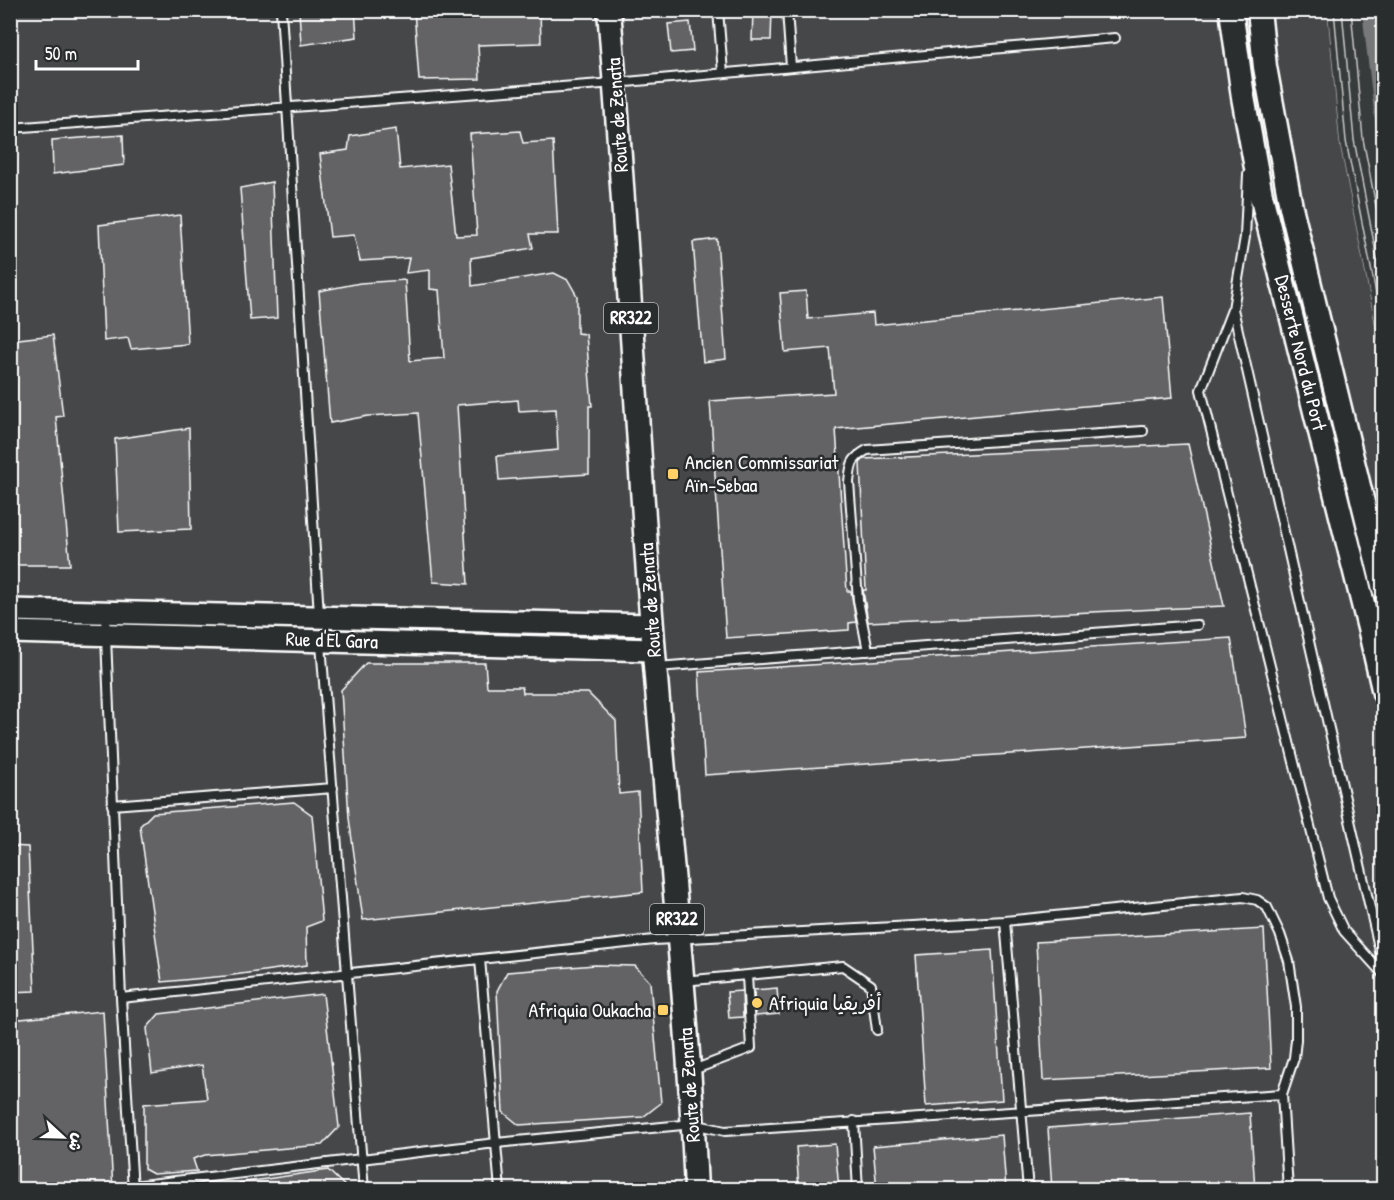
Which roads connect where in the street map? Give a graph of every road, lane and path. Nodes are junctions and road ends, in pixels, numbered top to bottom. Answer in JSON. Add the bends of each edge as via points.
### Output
{"nodes":[{"id":1,"x":281,"y":10,"type":"edge"},
{"id":2,"x":609,"y":10,"type":"edge"},
{"id":3,"x":718,"y":10,"type":"edge"},
{"id":4,"x":787,"y":10,"type":"edge"},
{"id":5,"x":1231,"y":10,"type":"edge"},
{"id":6,"x":1259,"y":10,"type":"edge"},
{"id":7,"x":1115,"y":38,"type":"dead end"},
{"id":8,"x":791,"y":67,"type":"junction"},
{"id":9,"x":723,"y":73,"type":"junction"},
{"id":10,"x":615,"y":82,"type":"junction"},
{"id":11,"x":288,"y":106,"type":"junction"},
{"id":12,"x":10,"y":128,"type":"edge"},
{"id":13,"x":1250,"y":134,"type":"junction"},
{"id":14,"x":1233,"y":309,"type":"junction"},
{"id":15,"x":1143,"y":432,"type":"dead end"},
{"id":16,"x":1383,"y":589,"type":"edge"},
{"id":17,"x":10,"y":610,"type":"edge"},
{"id":18,"x":105,"y":612,"type":"junction"},
{"id":19,"x":319,"y":616,"type":"junction"},
{"id":20,"x":651,"y":625,"type":"junction"},
{"id":21,"x":1197,"y":625,"type":"dead end"},
{"id":22,"x":10,"y":632,"type":"edge"},
{"id":23,"x":105,"y":635,"type":"junction"},
{"id":24,"x":321,"y":640,"type":"junction"},
{"id":25,"x":868,"y":651,"type":"junction"},
{"id":26,"x":654,"y":658,"type":"junction"},
{"id":27,"x":1383,"y":693,"type":"edge"},
{"id":28,"x":333,"y":788,"type":"junction"},
{"id":29,"x":112,"y":805,"type":"junction"},
{"id":30,"x":1005,"y":921,"type":"junction"},
{"id":31,"x":679,"y":939,"type":"junction"},
{"id":32,"x":480,"y":959,"type":"junction"},
{"id":33,"x":1383,"y":969,"type":"edge"},
{"id":34,"x":348,"y":973,"type":"junction"},
{"id":35,"x":747,"y":975,"type":"junction"},
{"id":36,"x":1383,"y":975,"type":"edge"},
{"id":37,"x":682,"y":981,"type":"junction"},
{"id":38,"x":121,"y":998,"type":"junction"},
{"id":39,"x":877,"y":1030,"type":"dead end"},
{"id":40,"x":689,"y":1072,"type":"junction"},
{"id":41,"x":1282,"y":1094,"type":"junction"},
{"id":42,"x":1021,"y":1110,"type":"junction"},
{"id":43,"x":854,"y":1121,"type":"junction"},
{"id":44,"x":693,"y":1124,"type":"junction"},
{"id":45,"x":496,"y":1143,"type":"junction"},
{"id":46,"x":361,"y":1159,"type":"junction"},
{"id":47,"x":133,"y":1188,"type":"edge"},
{"id":48,"x":364,"y":1190,"type":"edge"},
{"id":49,"x":500,"y":1190,"type":"edge"},
{"id":50,"x":696,"y":1190,"type":"edge"},
{"id":51,"x":858,"y":1190,"type":"edge"},
{"id":52,"x":1028,"y":1190,"type":"edge"},
{"id":53,"x":1288,"y":1190,"type":"edge"}],
"edges":[{"from":1,"to":11,"type":"lane"},
{"from":2,"to":10,"type":"main road","name":"Route de Zenata","number":"RR322"},
{"from":3,"to":9,"type":"lane"},
{"from":4,"to":8,"type":"lane"},
{"from":5,"to":13,"type":"main road","name":"Desserte Nord du Port"},
{"from":6,"to":16,"type":"main road","name":"Desserte Nord du Port","via":[[1265,68],[1291,207]]},
{"from":7,"to":8,"type":"lane"},
{"from":8,"to":9,"type":"lane"},
{"from":9,"to":10,"type":"lane"},
{"from":10,"to":11,"type":"lane"},
{"from":10,"to":20,"type":"main road","name":"Route de Zenata","number":"RR322"},
{"from":11,"to":12,"type":"lane"},
{"from":11,"to":19,"type":"lane"},
{"from":13,"to":14,"type":"lane","via":[[1245,237]]},
{"from":13,"to":27,"type":"main road","name":"Desserte Nord du Port"},
{"from":14,"to":33,"type":"lane"},
{"from":14,"to":36,"type":"lane","via":[[1201,390],[1328,898],[1344,931]]},
{"from":15,"to":25,"type":"lane","via":[[867,450],[855,457],[849,482],[858,600]]},
{"from":17,"to":18,"type":"street","name":"Rue d'El Gara"},
{"from":18,"to":19,"type":"street","name":"Rue d'El Gara"},
{"from":18,"to":23,"type":"lane"},
{"from":19,"to":20,"type":"street","name":"Rue d'El Gara"},
{"from":20,"to":26,"type":"main road","name":"Route de Zenata","number":"RR322"},
{"from":21,"to":25,"type":"lane"},
{"from":22,"to":23,"type":"street","name":"Rue d'El Gara"},
{"from":23,"to":24,"type":"street","name":"Rue d'El Gara"},
{"from":23,"to":29,"type":"lane"},
{"from":24,"to":26,"type":"street","name":"Rue d'El Gara"},
{"from":24,"to":28,"type":"lane"},
{"from":25,"to":26,"type":"lane"},
{"from":26,"to":31,"type":"main road","name":"Route de Zenata","number":"RR322"},
{"from":28,"to":29,"type":"lane"},
{"from":28,"to":34,"type":"lane"},
{"from":29,"to":38,"type":"lane"},
{"from":30,"to":31,"type":"lane"},
{"from":30,"to":41,"type":"lane","via":[[1243,897],[1262,902],[1281,934],[1296,1007],[1294,1058]]},
{"from":30,"to":42,"type":"lane"},
{"from":31,"to":32,"type":"lane"},
{"from":31,"to":37,"type":"main road","name":"Route de Zenata","number":"RR322"},
{"from":32,"to":34,"type":"lane"},
{"from":32,"to":45,"type":"lane"},
{"from":34,"to":38,"type":"lane"},
{"from":34,"to":46,"type":"lane"},
{"from":35,"to":37,"type":"lane"},
{"from":35,"to":39,"type":"lane","via":[[843,966],[871,985]]},
{"from":35,"to":40,"type":"lane","via":[[751,1048]]},
{"from":37,"to":40,"type":"main road","name":"Route de Zenata","number":"RR322"},
{"from":38,"to":47,"type":"lane"},
{"from":40,"to":44,"type":"main road","name":"Route de Zenata","number":"RR322"},
{"from":41,"to":42,"type":"lane"},
{"from":41,"to":53,"type":"lane"},
{"from":42,"to":43,"type":"lane"},
{"from":42,"to":52,"type":"lane"},
{"from":43,"to":44,"type":"lane","via":[[725,1131]]},
{"from":43,"to":51,"type":"lane"},
{"from":44,"to":45,"type":"lane"},
{"from":44,"to":50,"type":"main road","name":"Route de Zenata","number":"RR322"},
{"from":45,"to":46,"type":"lane"},
{"from":45,"to":49,"type":"lane"},
{"from":46,"to":47,"type":"lane"},
{"from":46,"to":48,"type":"lane"}]}
